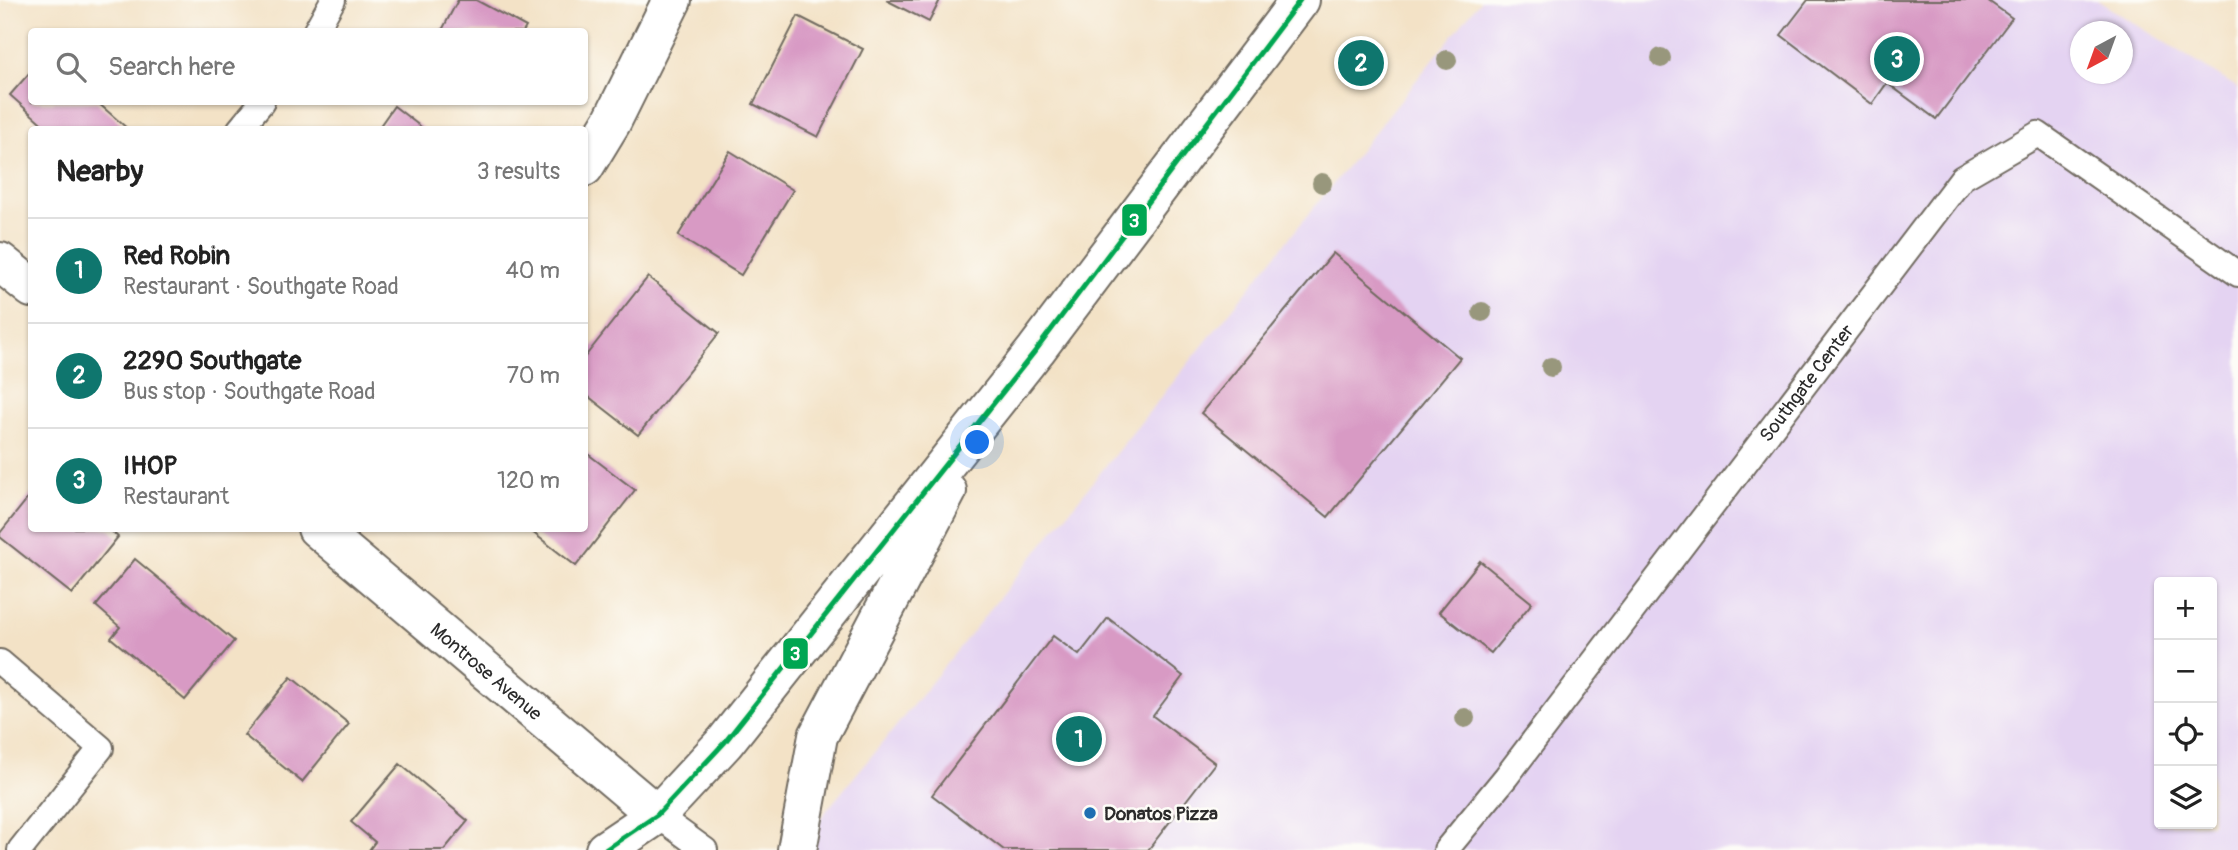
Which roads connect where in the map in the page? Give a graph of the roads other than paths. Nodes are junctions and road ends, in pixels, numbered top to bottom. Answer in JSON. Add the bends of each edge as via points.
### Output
{"nodes":[{"id":1,"x":333,"y":0,"type":"edge"},
{"id":2,"x":672,"y":0,"type":"edge"},
{"id":3,"x":1300,"y":0,"type":"edge"},
{"id":4,"x":316,"y":28,"type":"edge"},
{"id":5,"x":260,"y":105,"type":"edge"},
{"id":6,"x":242,"y":126,"type":"edge"},
{"id":7,"x":588,"y":160,"type":"edge"},
{"id":8,"x":0,"y":262,"type":"edge"},
{"id":9,"x":2238,"y":274,"type":"edge"},
{"id":10,"x":28,"y":285,"type":"edge"},
{"id":11,"x":991,"y":407,"type":"junction"},
{"id":12,"x":322,"y":532,"type":"edge"},
{"id":13,"x":0,"y":662,"type":"edge"},
{"id":14,"x":657,"y":815,"type":"junction"},
{"id":15,"x":20,"y":850,"type":"edge"},
{"id":16,"x":605,"y":850,"type":"edge"},
{"id":17,"x":638,"y":850,"type":"edge"},
{"id":18,"x":705,"y":850,"type":"edge"},
{"id":19,"x":797,"y":850,"type":"edge"},
{"id":20,"x":1446,"y":850,"type":"edge"}],
"edges":[{"from":1,"to":4,"type":"lane"},
{"from":2,"to":7,"type":"street"},
{"from":3,"to":11,"type":"street"},
{"from":5,"to":6,"type":"lane"},
{"from":8,"to":10,"type":"street"},
{"from":9,"to":20,"type":"lane","name":"Southgate Center","via":[[2038,134],[1962,178]]},
{"from":11,"to":14,"type":"street","via":[[725,742]]},
{"from":11,"to":19,"type":"street","via":[[818,736]]},
{"from":12,"to":14,"type":"street","name":"Montrose Avenue"},
{"from":13,"to":15,"type":"lane","via":[[101,748]]},
{"from":14,"to":16,"type":"street"},
{"from":14,"to":17,"type":"street"},
{"from":14,"to":18,"type":"lane"}]}
